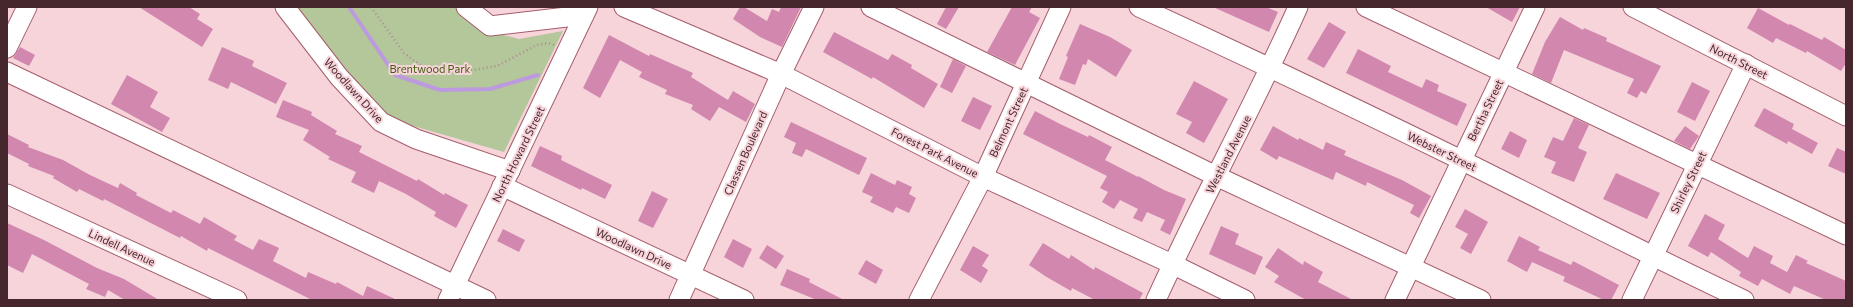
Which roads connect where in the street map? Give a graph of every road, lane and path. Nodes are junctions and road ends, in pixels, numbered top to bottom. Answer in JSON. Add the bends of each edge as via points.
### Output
{"nodes":[{"id":1,"x":27,"y":7,"type":"edge"},
{"id":2,"x":285,"y":7,"type":"edge"},
{"id":3,"x":371,"y":7,"type":"edge"},
{"id":4,"x":466,"y":7,"type":"edge"},
{"id":5,"x":624,"y":7,"type":"edge"},
{"id":6,"x":814,"y":7,"type":"edge"},
{"id":7,"x":871,"y":7,"type":"edge"},
{"id":8,"x":1061,"y":7,"type":"edge"},
{"id":9,"x":1139,"y":7,"type":"edge"},
{"id":10,"x":1298,"y":7,"type":"edge"},
{"id":11,"x":1366,"y":7,"type":"edge"},
{"id":12,"x":1535,"y":7,"type":"edge"},
{"id":13,"x":1633,"y":7,"type":"edge"},
{"id":14,"x":586,"y":11,"type":"edge"},
{"id":15,"x":7,"y":48,"type":"edge"},
{"id":16,"x":568,"y":50,"type":"junction"},
{"id":17,"x":1746,"y":64,"type":"junction"},
{"id":18,"x":1271,"y":68,"type":"junction"},
{"id":19,"x":7,"y":72,"type":"edge"},
{"id":20,"x":1504,"y":72,"type":"junction"},
{"id":21,"x":781,"y":74,"type":"junction"},
{"id":22,"x":1026,"y":82,"type":"junction"},
{"id":23,"x":1846,"y":116,"type":"edge"},
{"id":24,"x":1461,"y":160,"type":"junction"},
{"id":25,"x":1697,"y":165,"type":"junction"},
{"id":26,"x":1216,"y":176,"type":"junction"},
{"id":27,"x":983,"y":177,"type":"junction"},
{"id":28,"x":506,"y":178,"type":"junction"},
{"id":29,"x":7,"y":194,"type":"edge"},
{"id":30,"x":1846,"y":235,"type":"edge"},
{"id":31,"x":1652,"y":256,"type":"junction"},
{"id":32,"x":1172,"y":264,"type":"junction"},
{"id":33,"x":1411,"y":266,"type":"junction"},
{"id":34,"x":691,"y":274,"type":"junction"},
{"id":35,"x":451,"y":292,"type":"edge"},
{"id":36,"x":237,"y":300,"type":"edge"},
{"id":37,"x":486,"y":300,"type":"edge"},
{"id":38,"x":679,"y":300,"type":"edge"},
{"id":39,"x":744,"y":300,"type":"edge"},
{"id":40,"x":919,"y":300,"type":"edge"},
{"id":41,"x":1156,"y":300,"type":"edge"},
{"id":42,"x":1245,"y":300,"type":"edge"},
{"id":43,"x":1395,"y":300,"type":"edge"},
{"id":44,"x":1481,"y":300,"type":"edge"},
{"id":45,"x":1632,"y":300,"type":"edge"},
{"id":46,"x":1744,"y":300,"type":"edge"}],
"edges":[{"from":1,"to":15,"type":"street"},
{"from":2,"to":28,"type":"street","name":"Woodlawn Drive","via":[[339,77],[381,122]]},
{"from":3,"to":16,"type":"path","via":[[404,53],[421,66],[473,70],[497,66],[537,45],[548,43]]},
{"from":4,"to":14,"type":"street","via":[[490,26]]},
{"from":5,"to":21,"type":"street","name":"Forest Park Avenue"},
{"from":6,"to":21,"type":"street","name":"Classen Boulevard"},
{"from":7,"to":22,"type":"street"},
{"from":8,"to":22,"type":"street","name":"Belmont Street"},
{"from":9,"to":18,"type":"street","name":"Webster Street"},
{"from":10,"to":18,"type":"street","name":"Westland Avenue"},
{"from":11,"to":20,"type":"street"},
{"from":12,"to":20,"type":"street","name":"Bertha Street"},
{"from":13,"to":17,"type":"street","name":"North Street"},
{"from":14,"to":16,"type":"street","name":"North Howard Street"},
{"from":16,"to":28,"type":"street","name":"North Howard Street"},
{"from":17,"to":23,"type":"street","name":"North Street"},
{"from":17,"to":25,"type":"street","name":"Shirley Street"},
{"from":18,"to":24,"type":"street","name":"Webster Street"},
{"from":18,"to":26,"type":"street","name":"Westland Avenue"},
{"from":19,"to":35,"type":"street"},
{"from":20,"to":24,"type":"street","name":"Bertha Street"},
{"from":20,"to":25,"type":"street"},
{"from":21,"to":27,"type":"street","name":"Forest Park Avenue"},
{"from":21,"to":34,"type":"street","name":"Classen Boulevard"},
{"from":22,"to":26,"type":"street"},
{"from":22,"to":27,"type":"street","name":"Belmont Street"},
{"from":24,"to":31,"type":"street","name":"Webster Street"},
{"from":24,"to":33,"type":"street","name":"Bertha Street"},
{"from":25,"to":30,"type":"street"},
{"from":25,"to":31,"type":"street","name":"Shirley Street"},
{"from":26,"to":32,"type":"street","name":"Westland Avenue"},
{"from":26,"to":33,"type":"street"},
{"from":27,"to":32,"type":"street","name":"Forest Park Avenue"},
{"from":27,"to":40,"type":"street","name":"Belmont Street"},
{"from":28,"to":34,"type":"street","name":"Woodlawn Drive"},
{"from":28,"to":35,"type":"street","name":"North Howard Street"},
{"from":29,"to":36,"type":"street","name":"Lindell Avenue"},
{"from":31,"to":45,"type":"street","name":"Shirley Street"},
{"from":31,"to":46,"type":"street","name":"Webster Street"},
{"from":32,"to":41,"type":"street","name":"Westland Avenue"},
{"from":32,"to":42,"type":"street","name":"Forest Park Avenue"},
{"from":33,"to":43,"type":"street","name":"Bertha Street"},
{"from":33,"to":44,"type":"street"},
{"from":34,"to":38,"type":"street","name":"Classen Boulevard"},
{"from":34,"to":39,"type":"street","name":"Woodlawn Drive"},
{"from":35,"to":37,"type":"street"}]}
